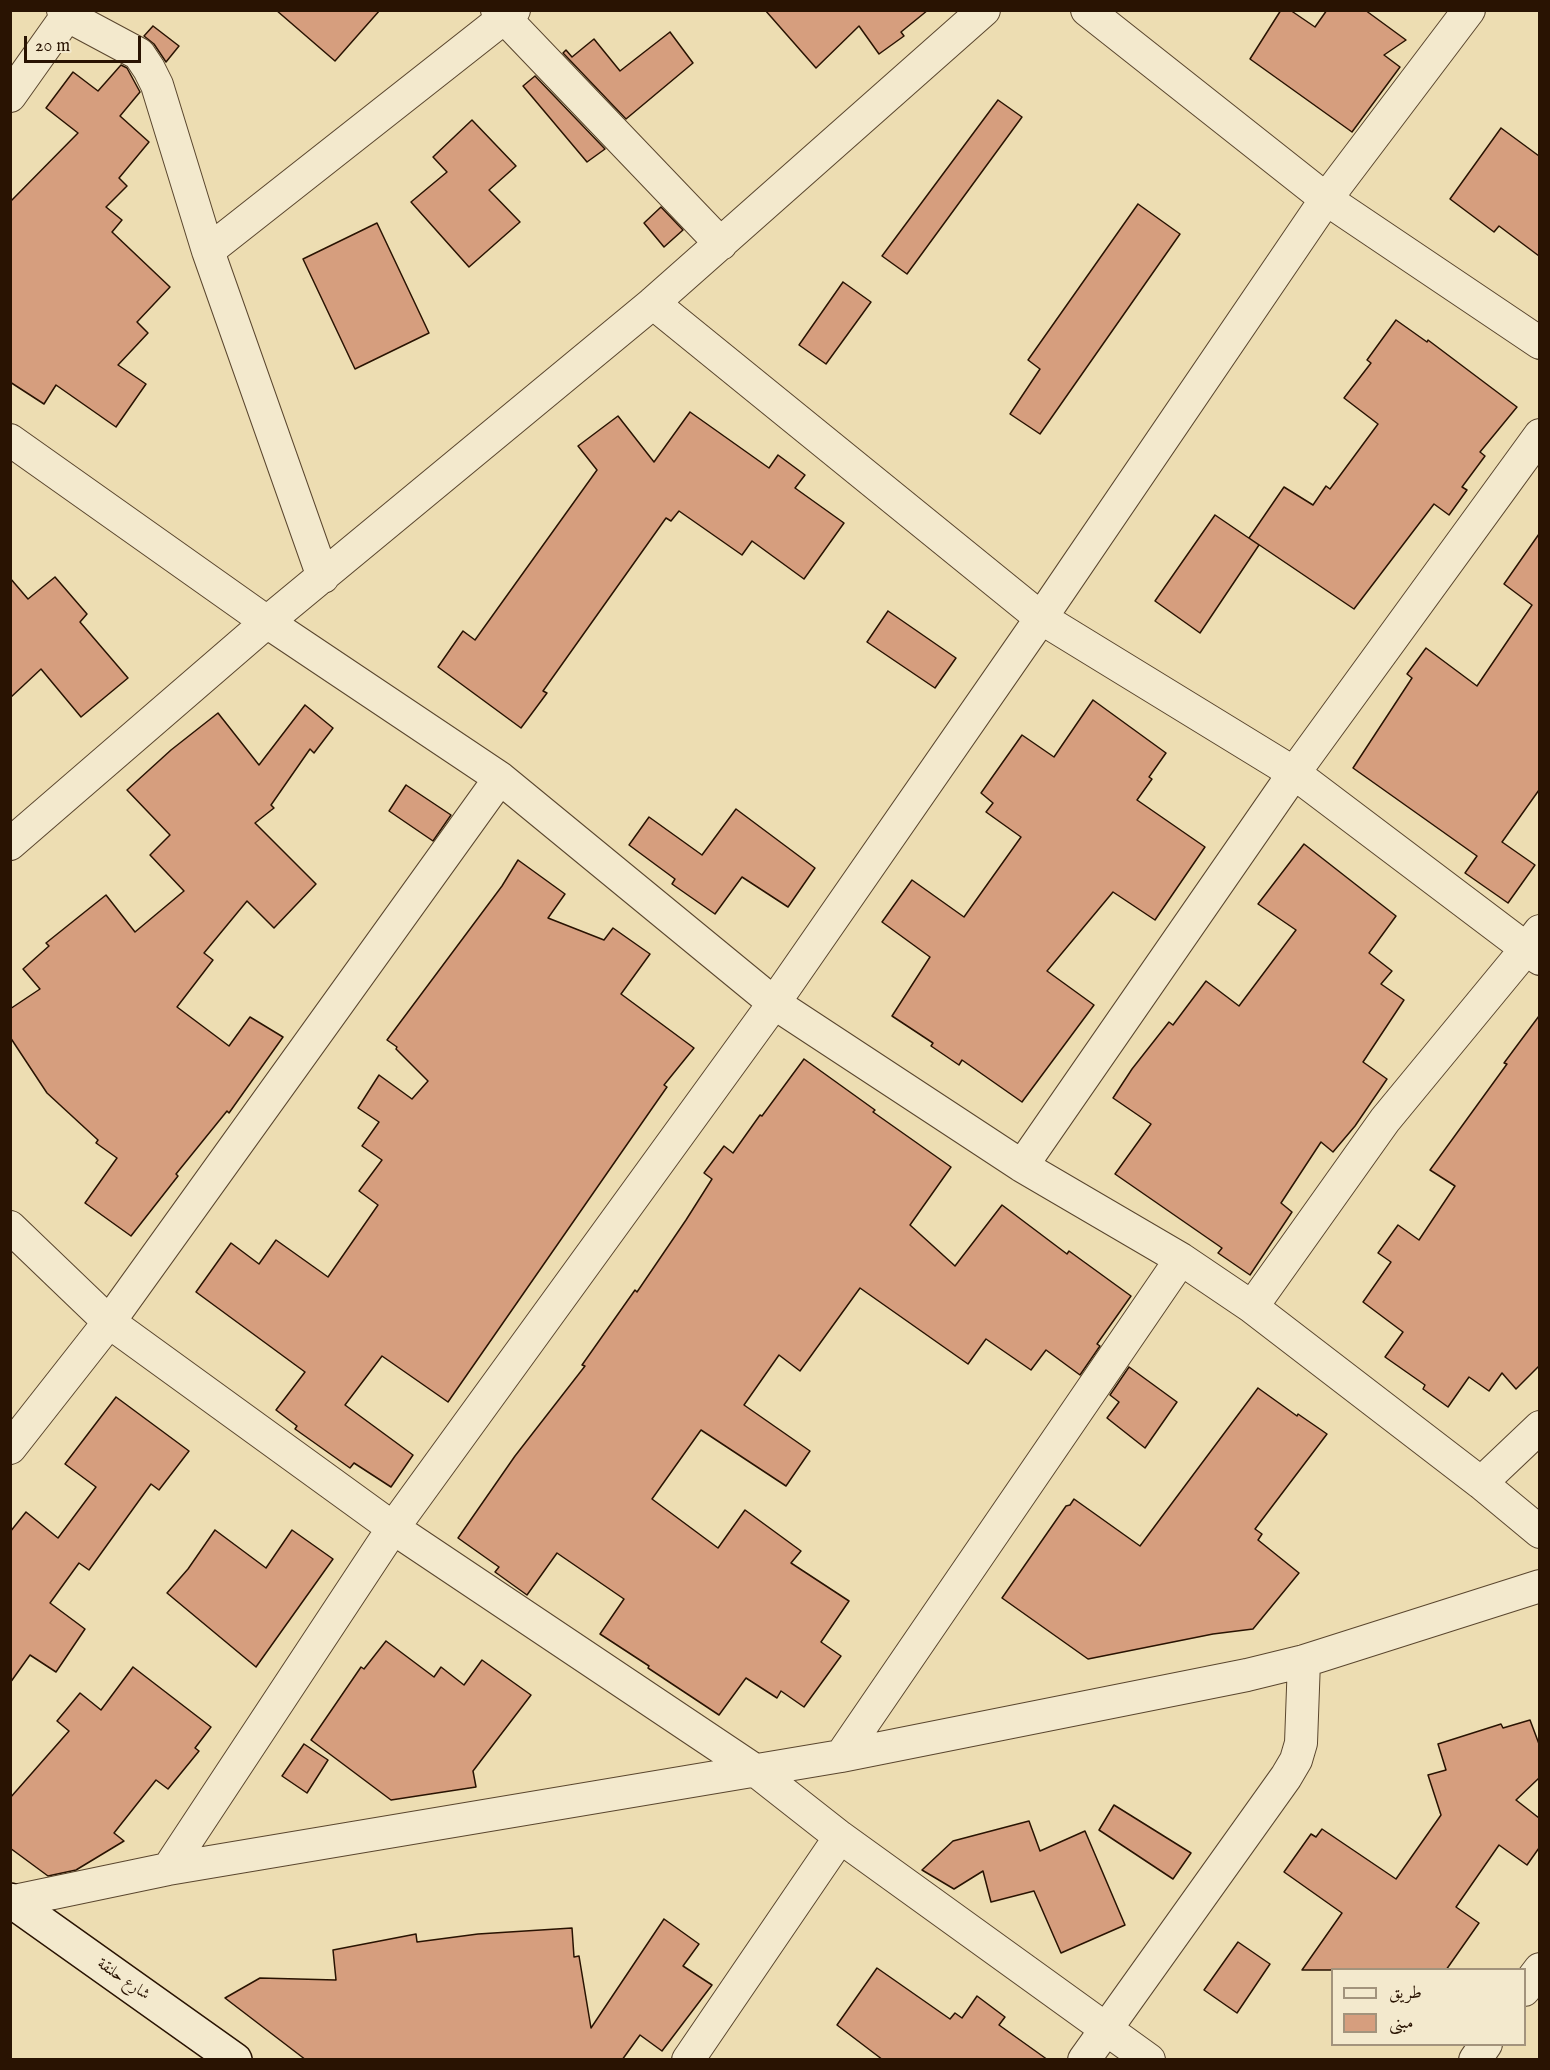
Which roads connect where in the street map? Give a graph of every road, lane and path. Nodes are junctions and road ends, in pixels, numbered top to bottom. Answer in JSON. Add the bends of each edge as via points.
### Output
{"nodes":[{"id":1,"x":984,"y":10,"type":"edge"},
{"id":2,"x":1088,"y":10,"type":"edge"},
{"id":3,"x":1469,"y":10,"type":"edge"},
{"id":4,"x":67,"y":12,"type":"edge"},
{"id":5,"x":505,"y":13,"type":"edge"},
{"id":6,"x":10,"y":96,"type":"edge"},
{"id":7,"x":1326,"y":199,"type":"junction"},
{"id":8,"x":721,"y":244,"type":"junction"},
{"id":9,"x":208,"y":251,"type":"junction"},
{"id":10,"x":653,"y":303,"type":"junction"},
{"id":11,"x":1539,"y":343,"type":"edge"},
{"id":12,"x":1539,"y":435,"type":"edge"},
{"id":13,"x":10,"y":440,"type":"edge"},
{"id":14,"x":322,"y":577,"type":"junction"},
{"id":15,"x":1041,"y":618,"type":"junction"},
{"id":16,"x":267,"y":622,"type":"junction"},
{"id":17,"x":1294,"y":773,"type":"junction"},
{"id":18,"x":500,"y":778,"type":"junction"},
{"id":19,"x":10,"y":844,"type":"edge"},
{"id":20,"x":1535,"y":946,"type":"edge"},
{"id":21,"x":774,"y":1003,"type":"junction"},
{"id":22,"x":1022,"y":1166,"type":"junction"},
{"id":23,"x":10,"y":1227,"type":"edge"},
{"id":24,"x":1181,"y":1259,"type":"junction"},
{"id":25,"x":1252,"y":1306,"type":"junction"},
{"id":26,"x":109,"y":1322,"type":"junction"},
{"id":27,"x":1539,"y":1427,"type":"edge"},
{"id":28,"x":10,"y":1448,"type":"edge"},
{"id":29,"x":1481,"y":1483,"type":"junction"},
{"id":30,"x":393,"y":1528,"type":"junction"},
{"id":31,"x":1539,"y":1532,"type":"edge"},
{"id":32,"x":1539,"y":1586,"type":"edge"},
{"id":33,"x":1304,"y":1661,"type":"junction"},
{"id":34,"x":842,"y":1756,"type":"junction"},
{"id":35,"x":756,"y":1771,"type":"junction"},
{"id":36,"x":840,"y":1837,"type":"junction"},
{"id":37,"x":168,"y":1869,"type":"junction"},
{"id":38,"x":11,"y":1901,"type":"edge"},
{"id":39,"x":1539,"y":1970,"type":"edge"},
{"id":40,"x":1526,"y":1987,"type":"edge"},
{"id":41,"x":1106,"y":2028,"type":"junction"},
{"id":42,"x":1485,"y":2046,"type":"edge"},
{"id":43,"x":235,"y":2060,"type":"edge"},
{"id":44,"x":688,"y":2060,"type":"edge"},
{"id":45,"x":1084,"y":2060,"type":"edge"},
{"id":46,"x":1149,"y":2060,"type":"edge"},
{"id":47,"x":1475,"y":2060,"type":"edge"}],
"edges":[{"from":1,"to":8,"type":"street"},
{"from":2,"to":7,"type":"street"},
{"from":3,"to":7,"type":"street"},
{"from":4,"to":6,"type":"street"},
{"from":4,"to":9,"type":"street","via":[[139,54],[149,69]]},
{"from":5,"to":8,"type":"street"},
{"from":5,"to":9,"type":"street"},
{"from":7,"to":11,"type":"street"},
{"from":7,"to":15,"type":"street"},
{"from":8,"to":10,"type":"street"},
{"from":9,"to":14,"type":"street"},
{"from":10,"to":14,"type":"street"},
{"from":10,"to":15,"type":"street"},
{"from":12,"to":17,"type":"street"},
{"from":13,"to":16,"type":"street"},
{"from":14,"to":16,"type":"street"},
{"from":15,"to":17,"type":"street"},
{"from":15,"to":21,"type":"street"},
{"from":16,"to":18,"type":"street"},
{"from":16,"to":19,"type":"street"},
{"from":17,"to":20,"type":"street"},
{"from":17,"to":22,"type":"street"},
{"from":18,"to":21,"type":"street"},
{"from":18,"to":26,"type":"street"},
{"from":20,"to":25,"type":"street","via":[[1385,1120]]},
{"from":21,"to":22,"type":"street"},
{"from":21,"to":30,"type":"street"},
{"from":22,"to":24,"type":"street"},
{"from":23,"to":26,"type":"street"},
{"from":24,"to":25,"type":"street"},
{"from":24,"to":34,"type":"street"},
{"from":25,"to":29,"type":"street"},
{"from":26,"to":28,"type":"street"},
{"from":26,"to":30,"type":"street"},
{"from":27,"to":29,"type":"street"},
{"from":29,"to":31,"type":"street"},
{"from":30,"to":35,"type":"street"},
{"from":30,"to":37,"type":"street"},
{"from":32,"to":33,"type":"street"},
{"from":33,"to":34,"type":"street"},
{"from":33,"to":41,"type":"street","via":[[1301,1743],[1296,1760]]},
{"from":34,"to":35,"type":"street"},
{"from":35,"to":36,"type":"street"},
{"from":35,"to":37,"type":"street"},
{"from":36,"to":41,"type":"street"},
{"from":36,"to":44,"type":"street"},
{"from":37,"to":38,"type":"street"},
{"from":38,"to":43,"type":"street","name":"شارع حلنقة"},
{"from":39,"to":40,"type":"street"},
{"from":41,"to":45,"type":"street"},
{"from":41,"to":46,"type":"street"},
{"from":42,"to":47,"type":"street"}]}
